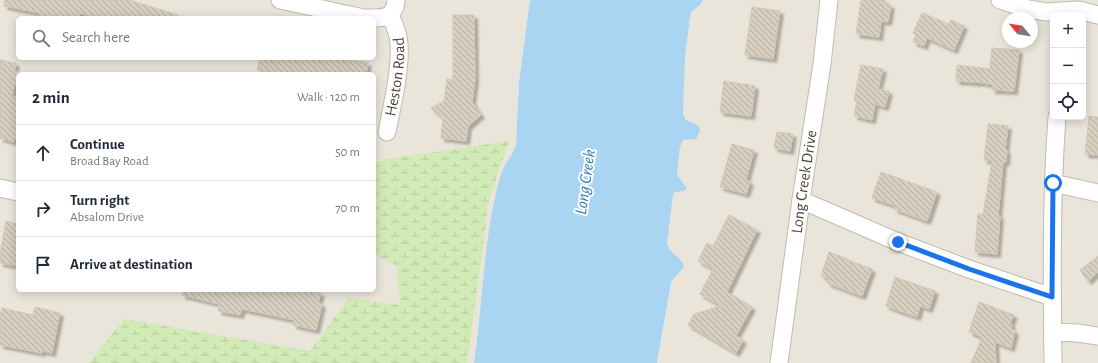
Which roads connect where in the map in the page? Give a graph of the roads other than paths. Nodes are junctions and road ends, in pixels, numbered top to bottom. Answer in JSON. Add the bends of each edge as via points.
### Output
{"nodes":[{"id":1,"x":280,"y":0,"type":"edge"},
{"id":2,"x":829,"y":0,"type":"edge"},
{"id":3,"x":1000,"y":0,"type":"edge"},
{"id":4,"x":393,"y":7,"type":"edge"},
{"id":5,"x":1065,"y":9,"type":"edge"},
{"id":6,"x":1098,"y":15,"type":"edge"},
{"id":7,"x":355,"y":16,"type":"edge"},
{"id":8,"x":376,"y":18,"type":"edge"},
{"id":9,"x":1057,"y":120,"type":"edge"},
{"id":10,"x":387,"y":132,"type":"dead end"},
{"id":11,"x":1053,"y":183,"type":"junction"},
{"id":12,"x":0,"y":188,"type":"edge"},
{"id":13,"x":16,"y":192,"type":"edge"},
{"id":14,"x":1098,"y":193,"type":"edge"},
{"id":15,"x":801,"y":200,"type":"junction"},
{"id":16,"x":1052,"y":297,"type":"junction"},
{"id":17,"x":1053,"y":332,"type":"junction"},
{"id":18,"x":1098,"y":336,"type":"edge"},
{"id":19,"x":779,"y":363,"type":"edge"},
{"id":20,"x":1053,"y":363,"type":"edge"}],
"edges":[{"from":1,"to":7,"type":"street"},
{"from":2,"to":15,"type":"street","name":"Long Creek Drive"},
{"from":3,"to":5,"type":"street","via":[[1047,12]]},
{"from":4,"to":8,"type":"street","via":[[385,18]]},
{"from":4,"to":10,"type":"street","name":"Heston Road","via":[[400,59]]},
{"from":5,"to":6,"type":"street"},
{"from":9,"to":11,"type":"street"},
{"from":11,"to":14,"type":"street"},
{"from":11,"to":16,"type":"street"},
{"from":12,"to":13,"type":"street"},
{"from":15,"to":16,"type":"street","via":[[969,269]]},
{"from":15,"to":19,"type":"street","name":"Long Creek Drive"},
{"from":16,"to":17,"type":"street"},
{"from":17,"to":18,"type":"street"},
{"from":17,"to":20,"type":"street"}]}
